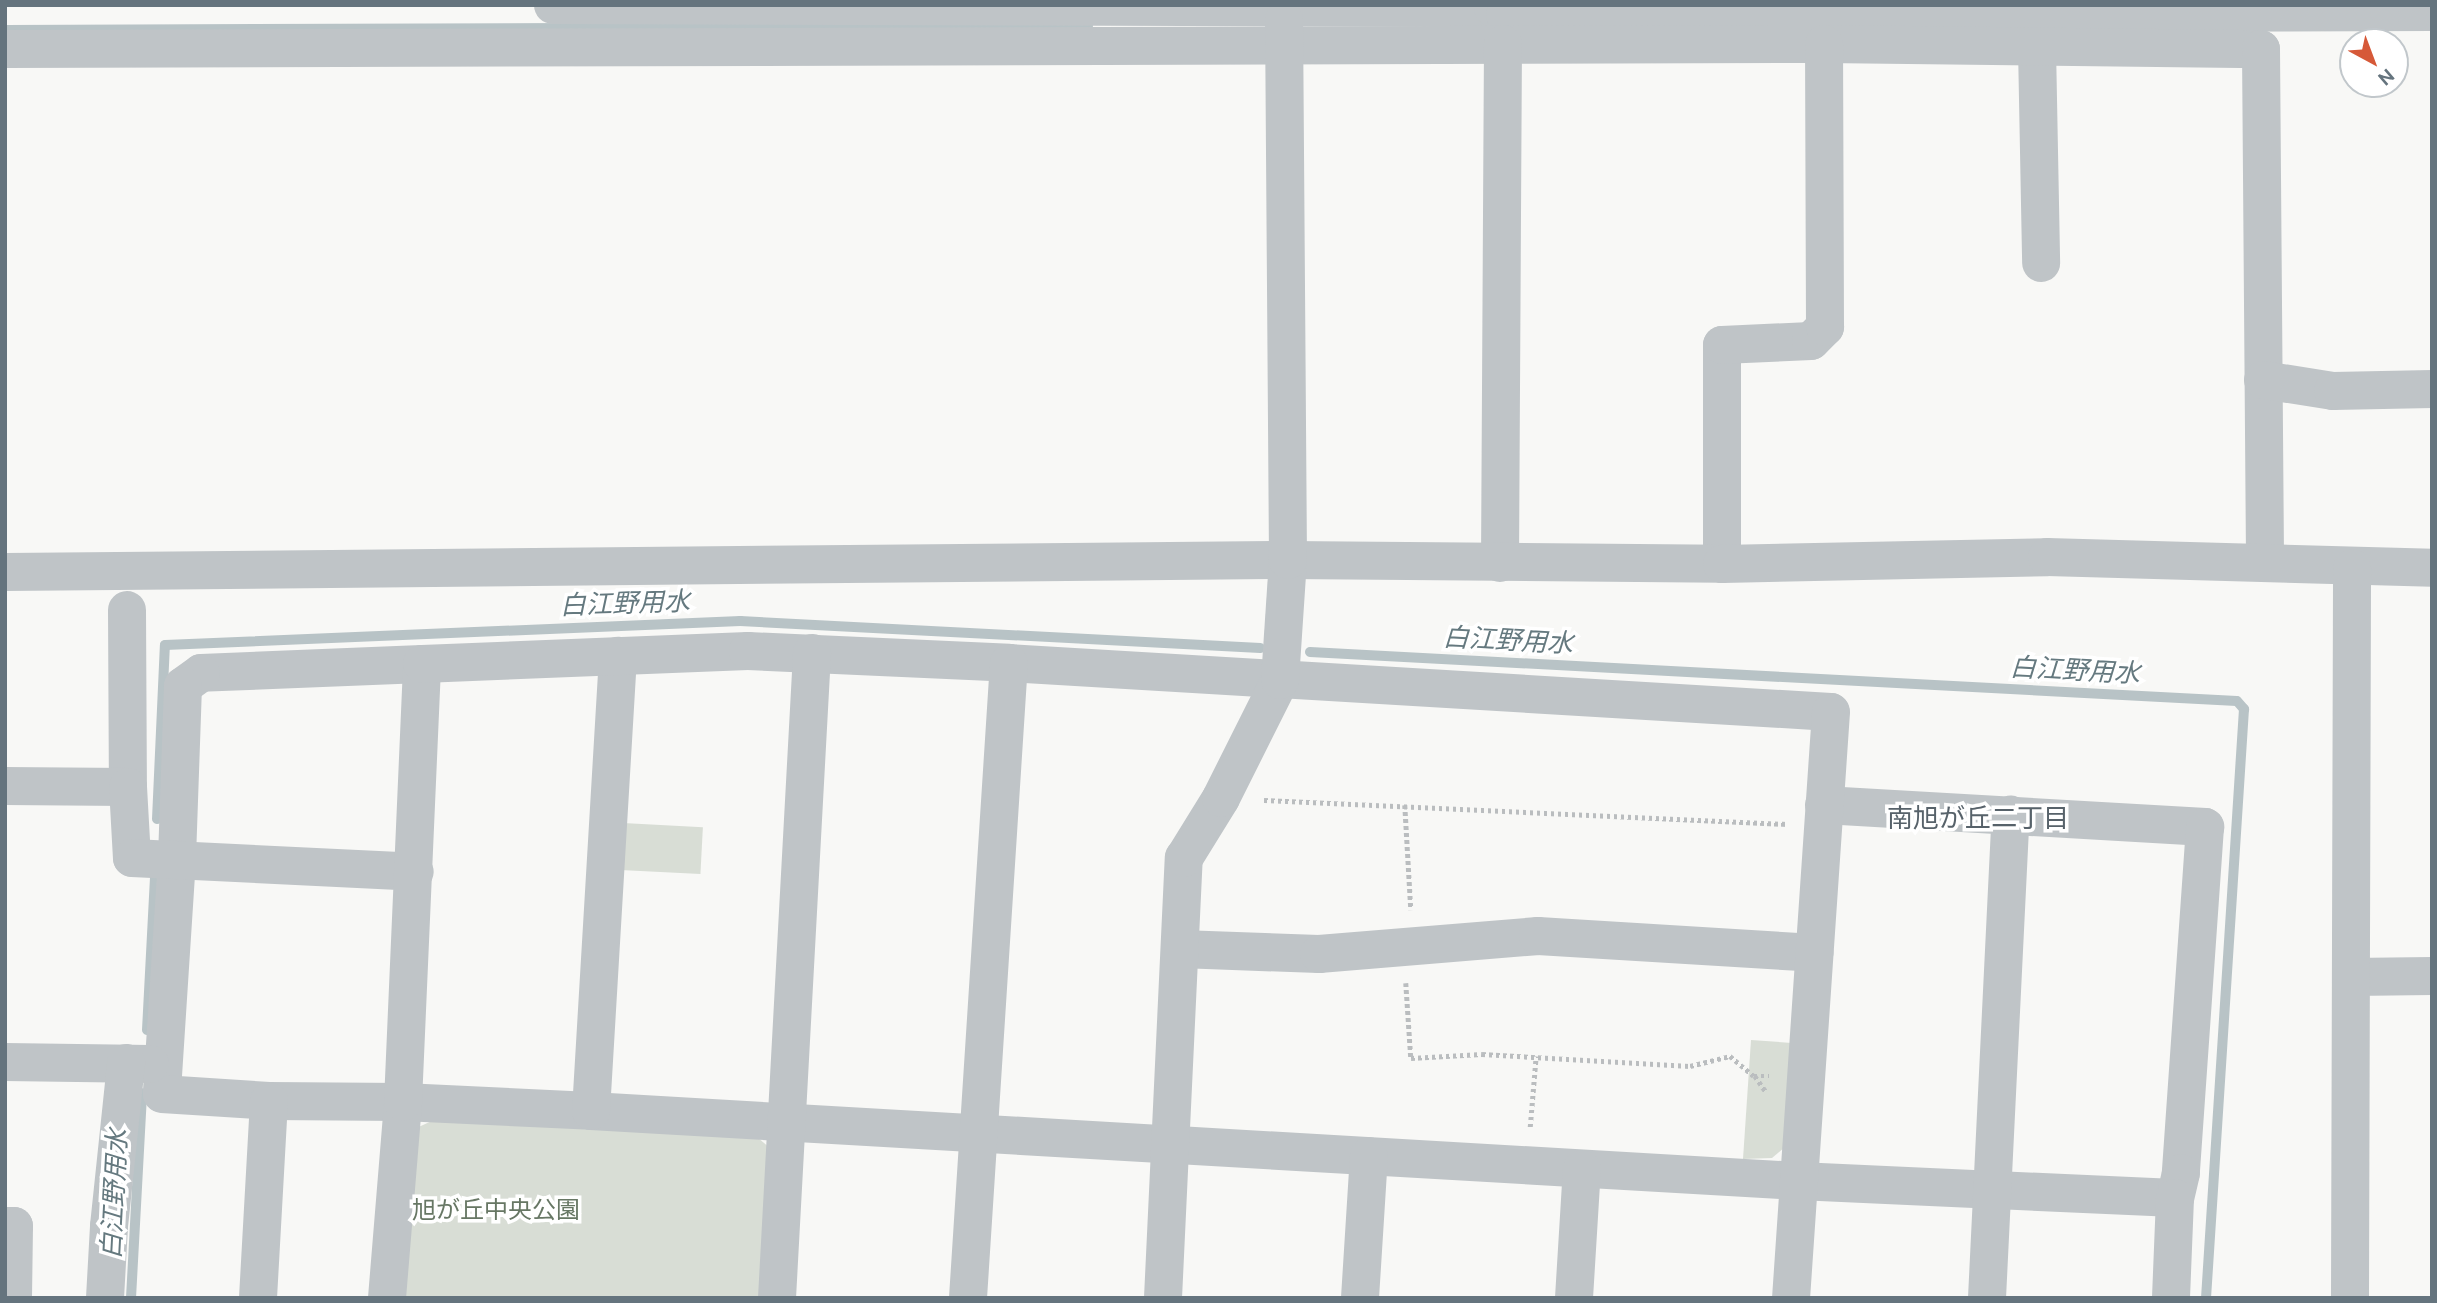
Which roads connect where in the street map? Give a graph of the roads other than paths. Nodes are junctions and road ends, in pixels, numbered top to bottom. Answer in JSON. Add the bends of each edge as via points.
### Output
{"nodes":[{"id":1,"x":554,"y":5,"type":"edge"},
{"id":2,"x":2432,"y":12,"type":"edge"},
{"id":3,"x":1284,"y":22,"type":"edge"},
{"id":4,"x":1503,"y":44,"type":"junction"},
{"id":5,"x":1824,"y":44,"type":"junction"},
{"id":6,"x":2037,"y":47,"type":"junction"},
{"id":7,"x":5,"y":49,"type":"edge"},
{"id":8,"x":2041,"y":263,"type":"dead end"},
{"id":9,"x":2263,"y":380,"type":"junction"},
{"id":10,"x":2432,"y":390,"type":"edge"},
{"id":11,"x":1288,"y":560,"type":"junction"},
{"id":12,"x":2265,"y":562,"type":"junction"},
{"id":13,"x":1500,"y":563,"type":"junction"},
{"id":14,"x":1722,"y":564,"type":"junction"},
{"id":15,"x":2352,"y":568,"type":"junction"},
{"id":16,"x":2432,"y":568,"type":"edge"},
{"id":17,"x":5,"y":572,"type":"edge"},
{"id":18,"x":127,"y":610,"type":"dead end"},
{"id":19,"x":812,"y":653,"type":"junction"},
{"id":20,"x":618,"y":656,"type":"junction"},
{"id":21,"x":1009,"y":663,"type":"junction"},
{"id":22,"x":422,"y":664,"type":"junction"},
{"id":23,"x":1280,"y":680,"type":"junction"},
{"id":24,"x":5,"y":786,"type":"edge"},
{"id":25,"x":128,"y":787,"type":"junction"},
{"id":26,"x":1823,"y":815,"type":"junction"},
{"id":27,"x":2011,"y":815,"type":"junction"},
{"id":28,"x":177,"y":859,"type":"junction"},
{"id":29,"x":415,"y":872,"type":"junction"},
{"id":30,"x":1180,"y":949,"type":"junction"},
{"id":31,"x":1814,"y":953,"type":"junction"},
{"id":32,"x":2432,"y":976,"type":"edge"},
{"id":33,"x":2351,"y":978,"type":"junction"},
{"id":34,"x":5,"y":1062,"type":"edge"},
{"id":35,"x":144,"y":1064,"type":"junction"},
{"id":36,"x":270,"y":1101,"type":"junction"},
{"id":37,"x":403,"y":1102,"type":"junction"},
{"id":38,"x":591,"y":1111,"type":"junction"},
{"id":39,"x":788,"y":1125,"type":"junction"},
{"id":40,"x":977,"y":1135,"type":"junction"},
{"id":41,"x":1172,"y":1145,"type":"junction"},
{"id":42,"x":1369,"y":1156,"type":"junction"},
{"id":43,"x":1582,"y":1169,"type":"junction"},
{"id":44,"x":1798,"y":1181,"type":"junction"},
{"id":45,"x":1994,"y":1190,"type":"junction"},
{"id":46,"x":2175,"y":1198,"type":"junction"},
{"id":47,"x":5,"y":1226,"type":"edge"},
{"id":48,"x":13,"y":1298,"type":"edge"},
{"id":49,"x":105,"y":1298,"type":"edge"},
{"id":50,"x":258,"y":1298,"type":"edge"},
{"id":51,"x":387,"y":1298,"type":"edge"},
{"id":52,"x":777,"y":1298,"type":"edge"},
{"id":53,"x":968,"y":1298,"type":"edge"},
{"id":54,"x":1163,"y":1298,"type":"edge"},
{"id":55,"x":1360,"y":1298,"type":"edge"},
{"id":56,"x":1574,"y":1298,"type":"edge"},
{"id":57,"x":1791,"y":1298,"type":"edge"},
{"id":58,"x":1987,"y":1298,"type":"edge"},
{"id":59,"x":2171,"y":1298,"type":"edge"},
{"id":60,"x":2350,"y":1298,"type":"edge"}],
"edges":[{"from":1,"to":3,"type":"street"},
{"from":2,"to":3,"type":"street","via":[[1505,15],[1493,8]]},
{"from":3,"to":4,"type":"street"},
{"from":3,"to":7,"type":"street"},
{"from":3,"to":11,"type":"street"},
{"from":4,"to":5,"type":"street"},
{"from":4,"to":13,"type":"street"},
{"from":5,"to":6,"type":"street"},
{"from":5,"to":14,"type":"street","via":[[1825,327],[1811,341],[1722,345]]},
{"from":6,"to":8,"type":"street"},
{"from":6,"to":9,"type":"street","via":[[2261,49]]},
{"from":9,"to":10,"type":"street","via":[[2333,390]]},
{"from":9,"to":12,"type":"street"},
{"from":11,"to":13,"type":"street"},
{"from":11,"to":17,"type":"street"},
{"from":11,"to":23,"type":"street"},
{"from":12,"to":14,"type":"street","via":[[2047,557]]},
{"from":12,"to":15,"type":"street"},
{"from":13,"to":14,"type":"street"},
{"from":15,"to":16,"type":"street"},
{"from":15,"to":33,"type":"street"},
{"from":18,"to":25,"type":"street"},
{"from":19,"to":20,"type":"street"},
{"from":19,"to":21,"type":"street"},
{"from":19,"to":39,"type":"street"},
{"from":20,"to":22,"type":"street"},
{"from":20,"to":38,"type":"street"},
{"from":21,"to":23,"type":"street"},
{"from":21,"to":40,"type":"street"},
{"from":22,"to":28,"type":"street","via":[[201,673],[183,685]]},
{"from":22,"to":29,"type":"street"},
{"from":23,"to":26,"type":"street","via":[[1831,712]]},
{"from":23,"to":30,"type":"street","via":[[1222,798],[1184,858]]},
{"from":24,"to":25,"type":"street"},
{"from":25,"to":28,"type":"street","via":[[132,858]]},
{"from":26,"to":27,"type":"street"},
{"from":26,"to":31,"type":"street"},
{"from":27,"to":45,"type":"street"},
{"from":27,"to":46,"type":"street","via":[[2205,827],[2181,1173]]},
{"from":28,"to":29,"type":"street"},
{"from":28,"to":35,"type":"street"},
{"from":29,"to":37,"type":"street"},
{"from":30,"to":31,"type":"street","via":[[1320,954],[1538,936]]},
{"from":30,"to":41,"type":"street"},
{"from":31,"to":44,"type":"street"},
{"from":32,"to":33,"type":"street"},
{"from":33,"to":60,"type":"street"},
{"from":34,"to":35,"type":"street"},
{"from":35,"to":36,"type":"street","via":[[162,1094]]},
{"from":35,"to":49,"type":"street","via":[[109,1226]]},
{"from":36,"to":37,"type":"street"},
{"from":36,"to":50,"type":"street"},
{"from":37,"to":38,"type":"street"},
{"from":37,"to":51,"type":"street"},
{"from":38,"to":39,"type":"street"},
{"from":39,"to":40,"type":"street"},
{"from":39,"to":52,"type":"street"},
{"from":40,"to":41,"type":"street"},
{"from":40,"to":53,"type":"street"},
{"from":41,"to":42,"type":"street"},
{"from":41,"to":54,"type":"street"},
{"from":42,"to":43,"type":"street"},
{"from":42,"to":55,"type":"street"},
{"from":43,"to":44,"type":"street"},
{"from":43,"to":56,"type":"street"},
{"from":44,"to":45,"type":"street"},
{"from":44,"to":57,"type":"street"},
{"from":45,"to":46,"type":"street"},
{"from":45,"to":58,"type":"street"},
{"from":46,"to":59,"type":"street"},
{"from":47,"to":48,"type":"street","via":[[13,1226]]}]}
